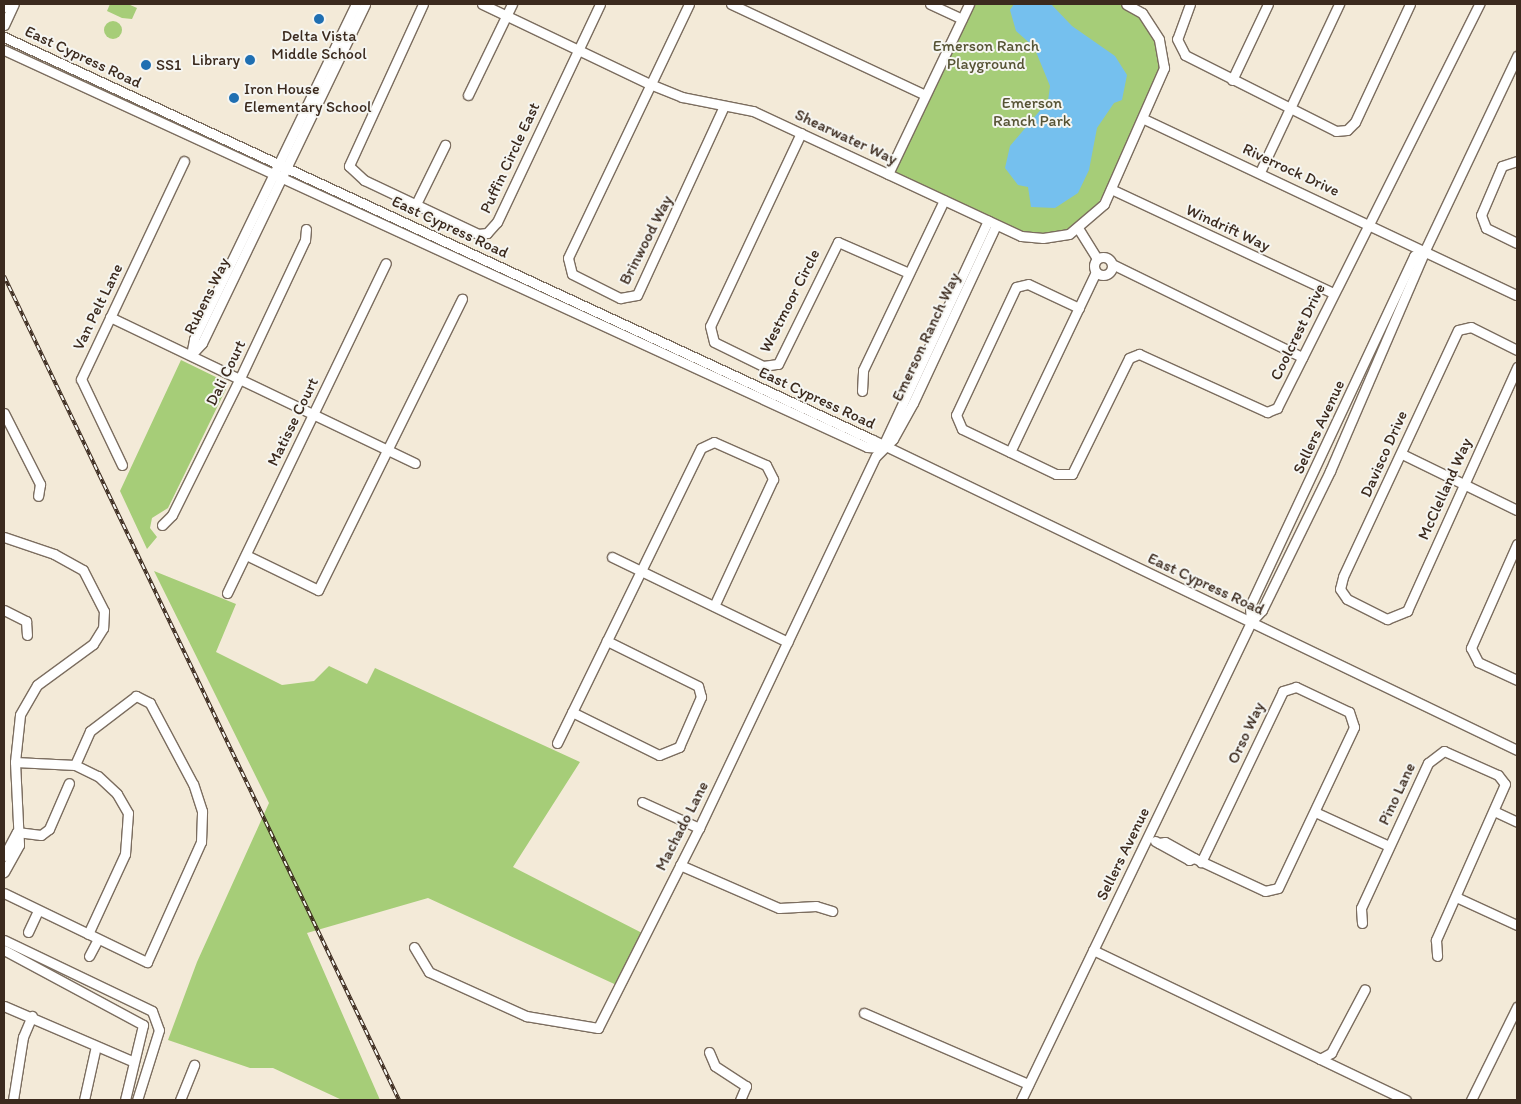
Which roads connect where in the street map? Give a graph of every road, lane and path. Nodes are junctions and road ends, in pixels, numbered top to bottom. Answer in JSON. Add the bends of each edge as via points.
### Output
{"nodes":[{"id":1,"x":14,"y":4,"type":"edge"},
{"id":2,"x":356,"y":4,"type":"edge"},
{"id":3,"x":365,"y":4,"type":"edge"},
{"id":4,"x":423,"y":4,"type":"edge"},
{"id":5,"x":482,"y":4,"type":"edge"},
{"id":6,"x":512,"y":4,"type":"edge"},
{"id":7,"x":600,"y":4,"type":"edge"},
{"id":8,"x":689,"y":4,"type":"edge"},
{"id":9,"x":731,"y":4,"type":"edge"},
{"id":10,"x":930,"y":4,"type":"edge"},
{"id":11,"x":969,"y":4,"type":"edge"},
{"id":12,"x":1126,"y":4,"type":"edge"},
{"id":13,"x":1190,"y":4,"type":"edge"},
{"id":14,"x":1268,"y":4,"type":"edge"},
{"id":15,"x":1339,"y":4,"type":"edge"},
{"id":16,"x":1410,"y":4,"type":"edge"},
{"id":17,"x":1479,"y":4,"type":"edge"},
{"id":18,"x":506,"y":15,"type":"junction"},
{"id":19,"x":962,"y":19,"type":"junction"},
{"id":20,"x":4,"y":25,"type":"edge"},
{"id":21,"x":4,"y":37,"type":"edge"},
{"id":22,"x":4,"y":50,"type":"edge"},
{"id":23,"x":578,"y":50,"type":"junction"},
{"id":24,"x":1517,"y":56,"type":"edge"},
{"id":25,"x":1232,"y":80,"type":"junction"},
{"id":26,"x":650,"y":84,"type":"junction"},
{"id":27,"x":468,"y":95,"type":"dead end"},
{"id":28,"x":926,"y":95,"type":"junction"},
{"id":29,"x":724,"y":106,"type":"junction"},
{"id":30,"x":1289,"y":108,"type":"junction"},
{"id":31,"x":1144,"y":119,"type":"junction"},
{"id":32,"x":802,"y":133,"type":"junction"},
{"id":33,"x":445,"y":144,"type":"dead end"},
{"id":34,"x":1517,"y":161,"type":"edge"},
{"id":35,"x":184,"y":162,"type":"dead end"},
{"id":36,"x":283,"y":166,"type":"junction"},
{"id":37,"x":1260,"y":172,"type":"junction"},
{"id":38,"x":888,"y":174,"type":"junction"},
{"id":39,"x":278,"y":177,"type":"junction"},
{"id":40,"x":1111,"y":189,"type":"junction"},
{"id":41,"x":944,"y":200,"type":"junction"},
{"id":42,"x":416,"y":204,"type":"junction"},
{"id":43,"x":992,"y":223,"type":"junction"},
{"id":44,"x":1366,"y":223,"type":"junction"},
{"id":45,"x":1078,"y":228,"type":"junction"},
{"id":46,"x":306,"y":229,"type":"dead end"},
{"id":47,"x":1517,"y":243,"type":"edge"},
{"id":48,"x":1425,"y":250,"type":"junction"},
{"id":49,"x":1097,"y":259,"type":"junction"},
{"id":50,"x":386,"y":263,"type":"dead end"},
{"id":51,"x":1112,"y":264,"type":"junction"},
{"id":52,"x":1096,"y":272,"type":"junction"},
{"id":53,"x":909,"y":273,"type":"junction"},
{"id":54,"x":1333,"y":293,"type":"junction"},
{"id":55,"x":1517,"y":295,"type":"edge"},
{"id":56,"x":462,"y":299,"type":"dead end"},
{"id":57,"x":1079,"y":308,"type":"junction"},
{"id":58,"x":110,"y":317,"type":"junction"},
{"id":59,"x":1517,"y":350,"type":"edge"},
{"id":60,"x":191,"y":355,"type":"junction"},
{"id":61,"x":1302,"y":357,"type":"junction"},
{"id":62,"x":1517,"y":368,"type":"edge"},
{"id":63,"x":240,"y":378,"type":"junction"},
{"id":64,"x":862,"y":391,"type":"dead end"},
{"id":65,"x":4,"y":412,"type":"edge"},
{"id":66,"x":313,"y":413,"type":"junction"},
{"id":67,"x":6,"y":425,"type":"edge"},
{"id":68,"x":882,"y":448,"type":"junction"},
{"id":69,"x":387,"y":449,"type":"junction"},
{"id":70,"x":1010,"y":452,"type":"junction"},
{"id":71,"x":1402,"y":454,"type":"junction"},
{"id":72,"x":415,"y":463,"type":"dead end"},
{"id":73,"x":122,"y":465,"type":"dead end"},
{"id":74,"x":1463,"y":483,"type":"junction"},
{"id":75,"x":38,"y":496,"type":"dead end"},
{"id":76,"x":1517,"y":510,"type":"edge"},
{"id":77,"x":162,"y":525,"type":"dead end"},
{"id":78,"x":4,"y":537,"type":"edge"},
{"id":79,"x":1517,"y":544,"type":"edge"},
{"id":80,"x":246,"y":555,"type":"junction"},
{"id":81,"x":612,"y":557,"type":"dead end"},
{"id":82,"x":641,"y":571,"type":"junction"},
{"id":83,"x":227,"y":593,"type":"dead end"},
{"id":84,"x":714,"y":606,"type":"junction"},
{"id":85,"x":4,"y":610,"type":"edge"},
{"id":86,"x":1396,"y":618,"type":"joint"},
{"id":87,"x":1252,"y":622,"type":"junction"},
{"id":88,"x":27,"y":635,"type":"dead end"},
{"id":89,"x":607,"y":641,"type":"junction"},
{"id":90,"x":788,"y":642,"type":"junction"},
{"id":91,"x":1517,"y":680,"type":"edge"},
{"id":92,"x":572,"y":712,"type":"junction"},
{"id":93,"x":557,"y":744,"type":"dead end"},
{"id":94,"x":1517,"y":750,"type":"edge"},
{"id":95,"x":15,"y":762,"type":"junction"},
{"id":96,"x":75,"y":765,"type":"junction"},
{"id":97,"x":69,"y":783,"type":"dead end"},
{"id":98,"x":642,"y":802,"type":"dead end"},
{"id":99,"x":1315,"y":812,"type":"junction"},
{"id":100,"x":1496,"y":812,"type":"junction"},
{"id":101,"x":1517,"y":822,"type":"edge"},
{"id":102,"x":699,"y":828,"type":"junction"},
{"id":103,"x":17,"y":832,"type":"junction"},
{"id":104,"x":1147,"y":838,"type":"junction"},
{"id":105,"x":1389,"y":846,"type":"junction"},
{"id":106,"x":4,"y":856,"type":"edge"},
{"id":107,"x":1197,"y":860,"type":"junction"},
{"id":108,"x":680,"y":865,"type":"junction"},
{"id":109,"x":4,"y":872,"type":"edge"},
{"id":110,"x":4,"y":893,"type":"edge"},
{"id":111,"x":1456,"y":897,"type":"junction"},
{"id":112,"x":38,"y":911,"type":"junction"},
{"id":113,"x":832,"y":911,"type":"dead end"},
{"id":114,"x":1362,"y":923,"type":"dead end"},
{"id":115,"x":1517,"y":925,"type":"edge"},
{"id":116,"x":28,"y":932,"type":"dead end"},
{"id":117,"x":88,"y":934,"type":"junction"},
{"id":118,"x":98,"y":938,"type":"junction"},
{"id":119,"x":4,"y":940,"type":"edge"},
{"id":120,"x":414,"y":948,"type":"dead end"},
{"id":121,"x":4,"y":950,"type":"edge"},
{"id":122,"x":1093,"y":950,"type":"junction"},
{"id":123,"x":89,"y":956,"type":"dead end"},
{"id":124,"x":1437,"y":956,"type":"dead end"},
{"id":125,"x":1365,"y":989,"type":"dead end"},
{"id":126,"x":4,"y":1006,"type":"edge"},
{"id":127,"x":1517,"y":1007,"type":"edge"},
{"id":128,"x":864,"y":1013,"type":"dead end"},
{"id":129,"x":32,"y":1016,"type":"junction"},
{"id":130,"x":96,"y":1046,"type":"junction"},
{"id":131,"x":709,"y":1052,"type":"dead end"},
{"id":132,"x":1320,"y":1059,"type":"junction"},
{"id":133,"x":132,"y":1061,"type":"junction"},
{"id":134,"x":194,"y":1066,"type":"dead end"},
{"id":135,"x":1028,"y":1084,"type":"junction"},
{"id":136,"x":13,"y":1100,"type":"edge"},
{"id":137,"x":84,"y":1100,"type":"edge"},
{"id":138,"x":125,"y":1100,"type":"edge"},
{"id":139,"x":137,"y":1100,"type":"edge"},
{"id":140,"x":180,"y":1100,"type":"edge"},
{"id":141,"x":740,"y":1100,"type":"edge"},
{"id":142,"x":1021,"y":1100,"type":"edge"},
{"id":143,"x":1406,"y":1100,"type":"edge"},
{"id":144,"x":1471,"y":1100,"type":"edge"}],
"edges":[{"from":1,"to":20,"type":"street"},
{"from":2,"to":36,"type":"street"},
{"from":3,"to":36,"type":"street"},
{"from":4,"to":42,"type":"street","name":"Puffin Circle East","via":[[349,166],[355,175]]},
{"from":5,"to":18,"type":"street","name":"Shearwater Way"},
{"from":6,"to":18,"type":"street"},
{"from":7,"to":23,"type":"street","name":"Puffin Circle East"},
{"from":8,"to":26,"type":"street"},
{"from":9,"to":28,"type":"street"},
{"from":10,"to":19,"type":"street"},
{"from":11,"to":19,"type":"street"},
{"from":12,"to":31,"type":"street","name":"Shearwater Way","via":[[1142,13],[1159,39],[1164,68]]},
{"from":13,"to":25,"type":"street","via":[[1178,39],[1185,55]]},
{"from":14,"to":25,"type":"street"},
{"from":15,"to":30,"type":"street"},
{"from":16,"to":30,"type":"street","via":[[1355,122],[1347,130],[1336,131]]},
{"from":17,"to":44,"type":"street","name":"Coolcrest Drive","via":[[1404,161]]},
{"from":18,"to":23,"type":"street","name":"Shearwater Way"},
{"from":18,"to":27,"type":"street"},
{"from":19,"to":28,"type":"street"},
{"from":21,"to":36,"type":"street","name":"East Cypress Road"},
{"from":22,"to":39,"type":"street","name":"East Cypress Road"},
{"from":23,"to":26,"type":"street","name":"Shearwater Way"},
{"from":23,"to":42,"type":"street","name":"Puffin Circle East","via":[[493,228],[478,234]]},
{"from":24,"to":48,"type":"street","name":"Sellers Avenue"},
{"from":25,"to":30,"type":"street"},
{"from":26,"to":29,"type":"street","name":"Shearwater Way"},
{"from":26,"to":29,"type":"street","name":"Brinwood Way","via":[[567,264],[576,278],[620,298],[632,298],[640,290]]},
{"from":28,"to":38,"type":"street"},
{"from":29,"to":32,"type":"street","name":"Shearwater Way","via":[[752,111]]},
{"from":30,"to":37,"type":"street"},
{"from":31,"to":37,"type":"street","name":"Riverrock Drive"},
{"from":31,"to":40,"type":"street","name":"Shearwater Way"},
{"from":32,"to":38,"type":"street","name":"Shearwater Way"},
{"from":32,"to":53,"type":"street","name":"Westmoor Circle","via":[[710,326],[714,342],[763,366],[778,364],[838,242]]},
{"from":33,"to":42,"type":"street"},
{"from":34,"to":47,"type":"street","via":[[1502,166],[1481,215],[1486,228]]},
{"from":35,"to":58,"type":"street","name":"Van Pelt Lane"},
{"from":36,"to":39,"type":"street"},
{"from":36,"to":68,"type":"street","name":"East Cypress Road"},
{"from":37,"to":44,"type":"street","name":"Riverrock Drive"},
{"from":38,"to":41,"type":"street","name":"Shearwater Way"},
{"from":39,"to":60,"type":"street","name":"Rubens Way","via":[[194,340]]},
{"from":39,"to":68,"type":"street","name":"East Cypress Road","via":[[868,447]]},
{"from":40,"to":45,"type":"street","name":"Shearwater Way","via":[[1104,204]]},
{"from":40,"to":54,"type":"street","name":"Windrift Way"},
{"from":41,"to":43,"type":"street","name":"Shearwater Way"},
{"from":41,"to":53,"type":"street"},
{"from":43,"to":45,"type":"street","name":"Shearwater Way","via":[[1021,236],[1043,238]]},
{"from":43,"to":68,"type":"street","name":"Emerson Ranch Way"},
{"from":44,"to":48,"type":"street","name":"Riverrock Drive"},
{"from":44,"to":54,"type":"street","name":"Coolcrest Drive"},
{"from":45,"to":49,"type":"street"},
{"from":46,"to":63,"type":"street","name":"Dali Court","via":[[305,240]]},
{"from":48,"to":55,"type":"street","name":"Riverrock Drive"},
{"from":48,"to":87,"type":"street","name":"Sellers Avenue","via":[[1330,471],[1262,610]]},
{"from":48,"to":87,"type":"street","name":"Sellers Avenue","via":[[1414,256],[1250,606]]},
{"from":49,"to":51,"type":"street","via":[[1106,258]]},
{"from":49,"to":52,"type":"street"},
{"from":50,"to":66,"type":"street","name":"Matisse Court"},
{"from":51,"to":52,"type":"street","via":[[1107,274]]},
{"from":51,"to":61,"type":"street"},
{"from":52,"to":57,"type":"street"},
{"from":53,"to":64,"type":"street","via":[[863,370]]},
{"from":54,"to":61,"type":"street","name":"Coolcrest Drive"},
{"from":56,"to":69,"type":"street"},
{"from":57,"to":70,"type":"street"},
{"from":57,"to":70,"type":"street","via":[[1028,284],[1016,287],[955,422]]},
{"from":58,"to":60,"type":"street"},
{"from":58,"to":73,"type":"street","name":"Van Pelt Lane","via":[[81,379]]},
{"from":59,"to":71,"type":"street","name":"Davisco Drive","via":[[1470,327],[1458,330]]},
{"from":60,"to":63,"type":"street"},
{"from":61,"to":70,"type":"street","name":"Coolcrest Drive","via":[[1277,408],[1267,412],[1149,356],[1134,356],[1075,470],[1066,476]]},
{"from":62,"to":74,"type":"street","name":"McClelland Way"},
{"from":63,"to":66,"type":"street"},
{"from":63,"to":77,"type":"street","name":"Dali Court","via":[[172,515]]},
{"from":65,"to":67,"type":"street"},
{"from":66,"to":69,"type":"street"},
{"from":66,"to":80,"type":"street","name":"Matisse Court"},
{"from":67,"to":75,"type":"street","via":[[40,484]]},
{"from":68,"to":87,"type":"street","name":"East Cypress Road"},
{"from":68,"to":90,"type":"street","name":"Machado Lane"},
{"from":69,"to":72,"type":"street"},
{"from":69,"to":80,"type":"street","via":[[318,590]]},
{"from":71,"to":74,"type":"street"},
{"from":71,"to":86,"type":"street","name":"Davisco Drive","via":[[1340,589],[1347,599],[1387,619]]},
{"from":74,"to":76,"type":"street"},
{"from":74,"to":86,"type":"street","name":"McClelland Way","via":[[1407,611]]},
{"from":78,"to":95,"type":"street","via":[[54,554],[83,570],[104,611],[103,628],[93,644],[37,685],[20,715]]},
{"from":79,"to":91,"type":"street","via":[[1473,639],[1472,655],[1478,662]]},
{"from":80,"to":83,"type":"street","name":"Matisse Court"},
{"from":81,"to":82,"type":"street"},
{"from":82,"to":84,"type":"street"},
{"from":82,"to":84,"type":"street","via":[[701,448],[720,442],[766,465],[773,479]]},
{"from":82,"to":89,"type":"street"},
{"from":84,"to":90,"type":"street"},
{"from":85,"to":88,"type":"street","via":[[26,621]]},
{"from":87,"to":94,"type":"street","name":"East Cypress Road"},
{"from":87,"to":104,"type":"street","name":"Sellers Avenue"},
{"from":89,"to":92,"type":"street"},
{"from":89,"to":92,"type":"street","via":[[698,686],[701,697],[679,747],[659,755]]},
{"from":90,"to":102,"type":"street","name":"Machado Lane"},
{"from":92,"to":93,"type":"street"},
{"from":95,"to":96,"type":"street"},
{"from":95,"to":103,"type":"street"},
{"from":96,"to":117,"type":"street","via":[[98,776],[117,794],[128,813],[130,834]]},
{"from":96,"to":118,"type":"street","via":[[90,731],[136,696],[150,703],[202,811],[201,842],[147,962]]},
{"from":97,"to":103,"type":"street","via":[[49,830],[41,835]]},
{"from":98,"to":102,"type":"street"},
{"from":99,"to":105,"type":"street"},
{"from":99,"to":107,"type":"street","via":[[1282,883],[1271,892]]},
{"from":99,"to":107,"type":"street","name":"Orso Way","via":[[1355,719],[1349,712],[1296,687],[1283,691]]},
{"from":100,"to":101,"type":"street"},
{"from":100,"to":105,"type":"street","name":"Pino Lane","via":[[1505,784],[1498,775],[1444,751],[1434,754]]},
{"from":100,"to":111,"type":"street"},
{"from":102,"to":108,"type":"street","name":"Machado Lane"},
{"from":103,"to":106,"type":"street"},
{"from":103,"to":109,"type":"street","via":[[19,845]]},
{"from":104,"to":107,"type":"street","via":[[1189,860]]},
{"from":104,"to":122,"type":"street","name":"Sellers Avenue"},
{"from":105,"to":114,"type":"street","name":"Pino Lane","via":[[1361,908]]},
{"from":108,"to":113,"type":"street","via":[[779,908],[816,906]]},
{"from":108,"to":120,"type":"street","name":"Machado Lane","via":[[598,1028],[526,1016],[429,972]]},
{"from":110,"to":112,"type":"street"},
{"from":111,"to":115,"type":"street"},
{"from":111,"to":124,"type":"street","via":[[1436,940]]},
{"from":112,"to":116,"type":"street"},
{"from":112,"to":117,"type":"street"},
{"from":117,"to":118,"type":"street"},
{"from":118,"to":123,"type":"street"},
{"from":119,"to":139,"type":"street","via":[[145,1005],[158,1020]]},
{"from":121,"to":133,"type":"street","via":[[138,1020],[143,1031]]},
{"from":122,"to":132,"type":"street"},
{"from":122,"to":135,"type":"street","name":"Sellers Avenue"},
{"from":125,"to":132,"type":"street","via":[[1331,1053]]},
{"from":126,"to":129,"type":"street"},
{"from":127,"to":144,"type":"street"},
{"from":128,"to":135,"type":"street"},
{"from":129,"to":130,"type":"street"},
{"from":129,"to":136,"type":"street","via":[[23,1037]]},
{"from":130,"to":133,"type":"street"},
{"from":130,"to":137,"type":"street"},
{"from":131,"to":141,"type":"street","via":[[715,1066],[746,1086]]},
{"from":132,"to":143,"type":"street"},
{"from":133,"to":138,"type":"street"},
{"from":134,"to":140,"type":"street"},
{"from":135,"to":142,"type":"street","name":"Sellers Avenue"}]}
